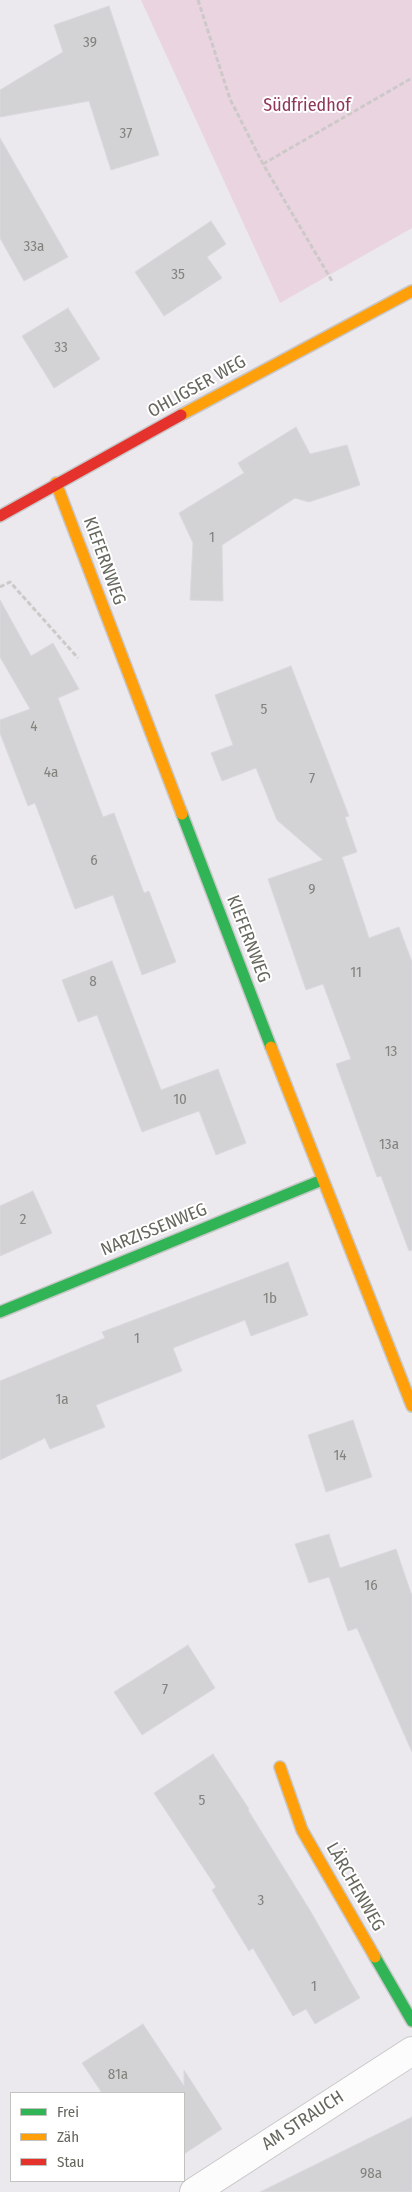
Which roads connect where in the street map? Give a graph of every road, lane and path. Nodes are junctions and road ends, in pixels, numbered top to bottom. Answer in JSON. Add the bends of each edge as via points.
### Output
{"nodes":[{"id":1,"x":198,"y":0,"type":"edge"},
{"id":2,"x":412,"y":78,"type":"edge"},
{"id":3,"x":263,"y":164,"type":"junction"},
{"id":4,"x":332,"y":281,"type":"dead end"},
{"id":5,"x":412,"y":291,"type":"edge"},
{"id":6,"x":56,"y":483,"type":"junction"},
{"id":7,"x":0,"y":516,"type":"edge"},
{"id":8,"x":0,"y":587,"type":"edge"},
{"id":9,"x":78,"y":658,"type":"dead end"},
{"id":10,"x":322,"y":1180,"type":"junction"},
{"id":11,"x":0,"y":1312,"type":"edge"},
{"id":12,"x":412,"y":1406,"type":"edge"},
{"id":13,"x":280,"y":1767,"type":"dead end"},
{"id":14,"x":412,"y":2021,"type":"edge"},
{"id":15,"x":412,"y":2051,"type":"edge"},
{"id":16,"x":194,"y":2192,"type":"edge"}],
"edges":[{"from":1,"to":3,"type":"path","via":[[230,99]]},
{"from":2,"to":3,"type":"path"},
{"from":3,"to":4,"type":"path"},
{"from":5,"to":6,"type":"street","name":"OHLIGSER WEG"},
{"from":6,"to":7,"type":"street","name":"OHLIGSER WEG"},
{"from":6,"to":10,"type":"street","name":"KIEFERNWEG"},
{"from":8,"to":9,"type":"path","via":[[10,582]]},
{"from":10,"to":11,"type":"street","name":"NARZISSENWEG"},
{"from":10,"to":12,"type":"street","name":"KIEFERNWEG"},
{"from":13,"to":14,"type":"street","name":"LÄRCHENWEG","via":[[302,1830]]},
{"from":15,"to":16,"type":"street","name":"AM STRAUCH"}]}
